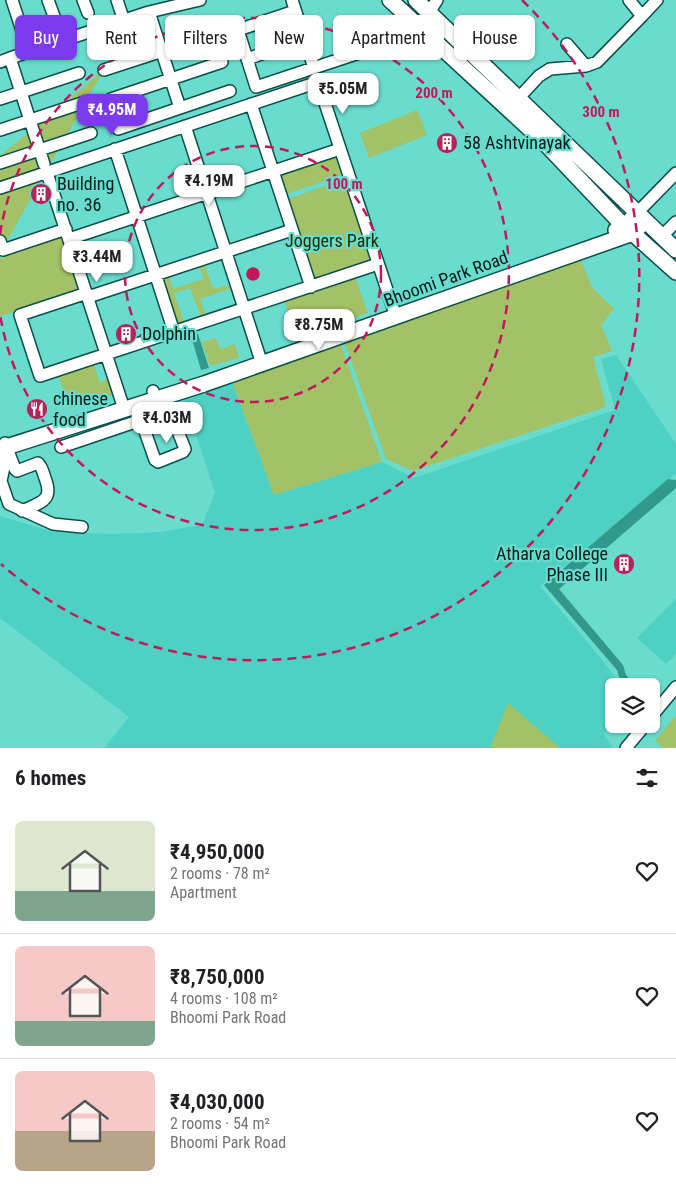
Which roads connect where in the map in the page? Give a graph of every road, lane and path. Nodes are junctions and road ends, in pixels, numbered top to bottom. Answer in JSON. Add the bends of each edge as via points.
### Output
{"nodes":[{"id":1,"x":12,"y":0,"type":"edge"},
{"id":2,"x":48,"y":0,"type":"edge"},
{"id":3,"x":83,"y":0,"type":"edge"},
{"id":4,"x":117,"y":0,"type":"edge"},
{"id":5,"x":200,"y":0,"type":"edge"},
{"id":6,"x":390,"y":0,"type":"edge"},
{"id":7,"x":416,"y":0,"type":"edge"},
{"id":8,"x":629,"y":0,"type":"edge"},
{"id":9,"x":657,"y":0,"type":"edge"},
{"id":10,"x":0,"y":4,"type":"edge"},
{"id":11,"x":294,"y":5,"type":"edge"},
{"id":12,"x":433,"y":6,"type":"edge"},
{"id":13,"x":148,"y":12,"type":"junction"},
{"id":14,"x":88,"y":13,"type":"dead end"},
{"id":15,"x":17,"y":15,"type":"edge"},
{"id":16,"x":54,"y":15,"type":"edge"},
{"id":17,"x":122,"y":15,"type":"edge"},
{"id":18,"x":140,"y":15,"type":"edge"},
{"id":19,"x":407,"y":15,"type":"edge"},
{"id":20,"x":642,"y":16,"type":"junction"},
{"id":21,"x":570,"y":44,"type":"dead end"},
{"id":22,"x":444,"y":46,"type":"edge"},
{"id":23,"x":165,"y":51,"type":"edge"},
{"id":24,"x":161,"y":52,"type":"junction"},
{"id":25,"x":255,"y":56,"type":"edge"},
{"id":26,"x":247,"y":59,"type":"junction"},
{"id":27,"x":5,"y":60,"type":"edge"},
{"id":28,"x":311,"y":60,"type":"edge"},
{"id":29,"x":338,"y":60,"type":"edge"},
{"id":30,"x":222,"y":62,"type":"dead end"},
{"id":31,"x":589,"y":65,"type":"junction"},
{"id":32,"x":314,"y":68,"type":"junction"},
{"id":33,"x":104,"y":70,"type":"dead end"},
{"id":34,"x":79,"y":73,"type":"dead end"},
{"id":35,"x":170,"y":80,"type":"junction"},
{"id":36,"x":230,"y":91,"type":"dead end"},
{"id":37,"x":21,"y":92,"type":"junction"},
{"id":38,"x":0,"y":99,"type":"edge"},
{"id":39,"x":111,"y":99,"type":"dead end"},
{"id":40,"x":85,"y":102,"type":"dead end"},
{"id":41,"x":514,"y":103,"type":"junction"},
{"id":42,"x":251,"y":104,"type":"junction"},
{"id":43,"x":180,"y":108,"type":"junction"},
{"id":44,"x":30,"y":120,"type":"junction"},
{"id":45,"x":185,"y":126,"type":"junction"},
{"id":46,"x":118,"y":128,"type":"dead end"},
{"id":47,"x":0,"y":130,"type":"edge"},
{"id":48,"x":91,"y":133,"type":"dead end"},
{"id":49,"x":115,"y":149,"type":"junction"},
{"id":50,"x":340,"y":149,"type":"junction"},
{"id":51,"x":40,"y":150,"type":"junction"},
{"id":52,"x":0,"y":163,"type":"edge"},
{"id":53,"x":46,"y":168,"type":"junction"},
{"id":54,"x":273,"y":172,"type":"junction"},
{"id":55,"x":676,"y":173,"type":"edge"},
{"id":56,"x":0,"y":188,"type":"edge"},
{"id":57,"x":208,"y":194,"type":"junction"},
{"id":58,"x":137,"y":217,"type":"junction"},
{"id":59,"x":641,"y":217,"type":"junction"},
{"id":60,"x":676,"y":222,"type":"edge"},
{"id":61,"x":292,"y":230,"type":"junction"},
{"id":62,"x":629,"y":230,"type":"junction"},
{"id":63,"x":68,"y":234,"type":"junction"},
{"id":64,"x":662,"y":236,"type":"junction"},
{"id":65,"x":0,"y":240,"type":"edge"},
{"id":66,"x":676,"y":250,"type":"edge"},
{"id":67,"x":226,"y":251,"type":"junction"},
{"id":68,"x":378,"y":264,"type":"junction"},
{"id":69,"x":676,"y":272,"type":"edge"},
{"id":70,"x":156,"y":275,"type":"junction"},
{"id":71,"x":310,"y":287,"type":"junction"},
{"id":72,"x":87,"y":295,"type":"junction"},
{"id":73,"x":245,"y":309,"type":"junction"},
{"id":74,"x":394,"y":313,"type":"junction"},
{"id":75,"x":174,"y":332,"type":"junction"},
{"id":76,"x":107,"y":354,"type":"junction"},
{"id":77,"x":260,"y":360,"type":"junction"},
{"id":78,"x":156,"y":401,"type":"junction"},
{"id":79,"x":123,"y":405,"type":"junction"},
{"id":80,"x":141,"y":420,"type":"junction"},
{"id":81,"x":2,"y":446,"type":"edge"},
{"id":82,"x":61,"y":448,"type":"dead end"},
{"id":83,"x":17,"y":471,"type":"junction"},
{"id":84,"x":1,"y":481,"type":"edge"},
{"id":85,"x":22,"y":511,"type":"junction"},
{"id":86,"x":82,"y":527,"type":"dead end"},
{"id":87,"x":676,"y":687,"type":"edge"},
{"id":88,"x":660,"y":706,"type":"edge"},
{"id":89,"x":638,"y":733,"type":"edge"},
{"id":90,"x":626,"y":748,"type":"edge"}],
"edges":[{"from":1,"to":10,"type":"street"},
{"from":1,"to":15,"type":"street"},
{"from":2,"to":16,"type":"street"},
{"from":3,"to":14,"type":"street"},
{"from":4,"to":17,"type":"street"},
{"from":5,"to":13,"type":"street"},
{"from":6,"to":19,"type":"main road"},
{"from":7,"to":12,"type":"main road"},
{"from":8,"to":20,"type":"street"},
{"from":9,"to":20,"type":"street"},
{"from":11,"to":26,"type":"street","via":[[238,30]]},
{"from":12,"to":41,"type":"main road"},
{"from":13,"to":18,"type":"street"},
{"from":13,"to":24,"type":"street"},
{"from":20,"to":31,"type":"street","via":[[597,62]]},
{"from":21,"to":31,"type":"street"},
{"from":22,"to":41,"type":"main road"},
{"from":23,"to":24,"type":"street"},
{"from":24,"to":33,"type":"street"},
{"from":24,"to":35,"type":"street"},
{"from":25,"to":26,"type":"street"},
{"from":26,"to":32,"type":"street","via":[[256,87]]},
{"from":27,"to":37,"type":"street"},
{"from":28,"to":32,"type":"street"},
{"from":29,"to":32,"type":"street"},
{"from":30,"to":35,"type":"street"},
{"from":31,"to":41,"type":"street","via":[[550,69]]},
{"from":34,"to":37,"type":"street"},
{"from":35,"to":39,"type":"street"},
{"from":35,"to":43,"type":"street"},
{"from":36,"to":43,"type":"street"},
{"from":37,"to":38,"type":"street"},
{"from":37,"to":44,"type":"street"},
{"from":40,"to":44,"type":"street"},
{"from":41,"to":59,"type":"main road"},
{"from":41,"to":62,"type":"main road"},
{"from":42,"to":45,"type":"street"},
{"from":42,"to":50,"type":"street","via":[[318,82]]},
{"from":42,"to":54,"type":"street"},
{"from":43,"to":46,"type":"street"},
{"from":44,"to":47,"type":"street"},
{"from":44,"to":51,"type":"street"},
{"from":45,"to":49,"type":"street"},
{"from":45,"to":57,"type":"street"},
{"from":48,"to":51,"type":"street"},
{"from":49,"to":53,"type":"street"},
{"from":49,"to":58,"type":"street"},
{"from":50,"to":54,"type":"street"},
{"from":50,"to":68,"type":"street"},
{"from":51,"to":52,"type":"street"},
{"from":51,"to":53,"type":"street"},
{"from":53,"to":56,"type":"street"},
{"from":53,"to":63,"type":"street"},
{"from":54,"to":57,"type":"street"},
{"from":54,"to":61,"type":"street"},
{"from":55,"to":59,"type":"street"},
{"from":57,"to":58,"type":"street"},
{"from":57,"to":67,"type":"street"},
{"from":58,"to":63,"type":"street"},
{"from":58,"to":70,"type":"street"},
{"from":59,"to":62,"type":"main road","name":"Bhoomi Park Road"},
{"from":59,"to":64,"type":"main road"},
{"from":60,"to":64,"type":"street"},
{"from":61,"to":67,"type":"street"},
{"from":61,"to":71,"type":"street"},
{"from":62,"to":69,"type":"main road"},
{"from":62,"to":74,"type":"main road","name":"Bhoomi Park Road"},
{"from":63,"to":65,"type":"street","via":[[3,250]]},
{"from":63,"to":72,"type":"street"},
{"from":64,"to":66,"type":"main road"},
{"from":67,"to":70,"type":"street"},
{"from":67,"to":73,"type":"street"},
{"from":68,"to":71,"type":"street"},
{"from":68,"to":74,"type":"street"},
{"from":70,"to":72,"type":"street"},
{"from":70,"to":75,"type":"street"},
{"from":71,"to":73,"type":"street"},
{"from":72,"to":76,"type":"street"},
{"from":72,"to":76,"type":"street","via":[[20,315],[40,376]]},
{"from":73,"to":75,"type":"street"},
{"from":73,"to":77,"type":"street"},
{"from":74,"to":77,"type":"main road","name":"Bhoomi Park Road"},
{"from":75,"to":76,"type":"street"},
{"from":76,"to":79,"type":"street"},
{"from":77,"to":78,"type":"main road","name":"Bhoomi Park Road","via":[[193,383]]},
{"from":78,"to":79,"type":"main road","name":"Bhoomi Park Road"},
{"from":78,"to":80,"type":"street"},
{"from":78,"to":80,"type":"street","via":[[173,419],[185,449],[183,452],[158,462],[155,460]]},
{"from":79,"to":81,"type":"main road","name":"Bhoomi Park Road"},
{"from":80,"to":82,"type":"street"},
{"from":81,"to":83,"type":"street"},
{"from":81,"to":84,"type":"street","via":[[4,467]]},
{"from":83,"to":84,"type":"street"},
{"from":83,"to":85,"type":"street","via":[[38,463],[48,485],[45,500]]},
{"from":84,"to":85,"type":"street","via":[[9,504]]},
{"from":85,"to":86,"type":"street","via":[[53,524]]},
{"from":87,"to":88,"type":"street"},
{"from":89,"to":90,"type":"street"}]}
